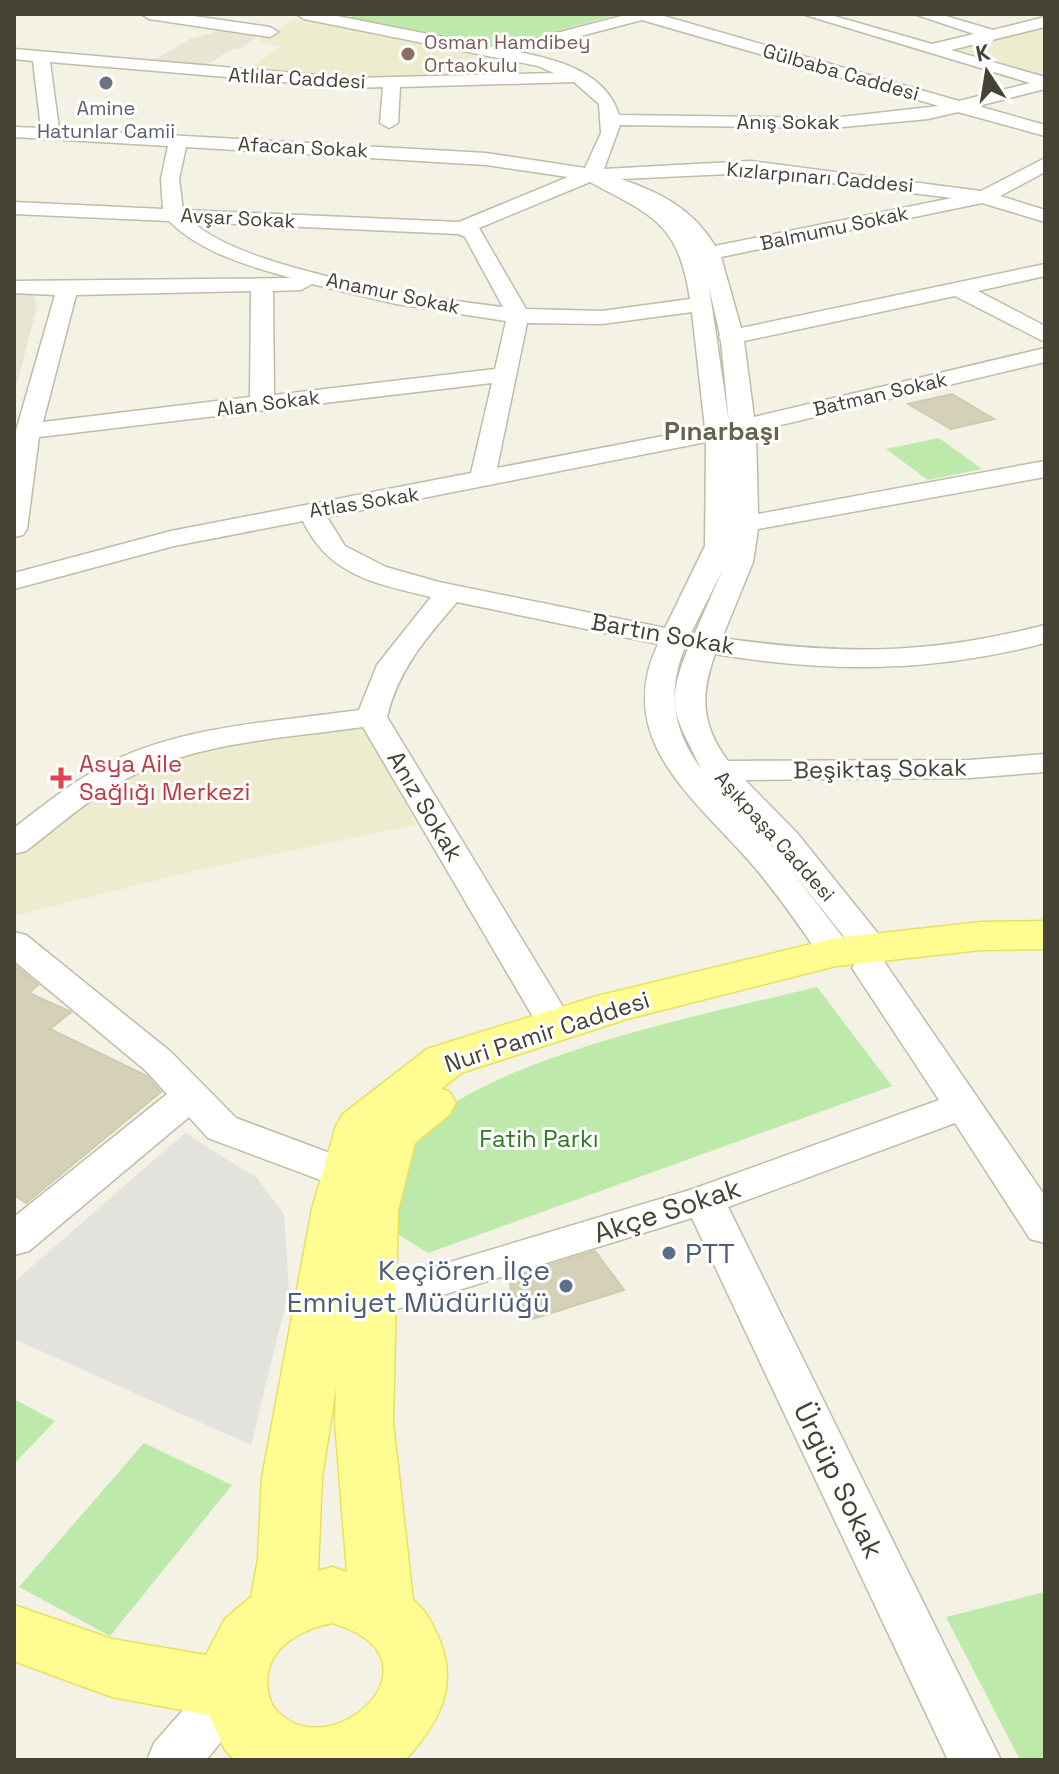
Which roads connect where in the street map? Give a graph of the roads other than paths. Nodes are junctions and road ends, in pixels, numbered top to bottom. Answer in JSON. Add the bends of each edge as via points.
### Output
{"nodes":[{"id":1,"x":149,"y":14,"type":"edge"},
{"id":2,"x":643,"y":14,"type":"edge"},
{"id":3,"x":810,"y":14,"type":"edge"},
{"id":4,"x":867,"y":14,"type":"edge"},
{"id":5,"x":922,"y":14,"type":"edge"},
{"id":6,"x":1025,"y":14,"type":"edge"},
{"id":7,"x":1045,"y":21,"type":"edge"},
{"id":8,"x":836,"y":22,"type":"junction"},
{"id":9,"x":282,"y":30,"type":"edge"},
{"id":10,"x":993,"y":34,"type":"junction"},
{"id":11,"x":930,"y":50,"type":"junction"},
{"id":12,"x":497,"y":53,"type":"junction"},
{"id":13,"x":14,"y":54,"type":"edge"},
{"id":14,"x":41,"y":56,"type":"junction"},
{"id":15,"x":234,"y":75,"type":"junction"},
{"id":16,"x":581,"y":77,"type":"junction"},
{"id":17,"x":392,"y":82,"type":"junction"},
{"id":18,"x":1045,"y":83,"type":"edge"},
{"id":19,"x":962,"y":107,"type":"junction"},
{"id":20,"x":612,"y":120,"type":"junction"},
{"id":21,"x":389,"y":123,"type":"dead end"},
{"id":22,"x":1045,"y":131,"type":"edge"},
{"id":23,"x":14,"y":132,"type":"edge"},
{"id":24,"x":51,"y":133,"type":"junction"},
{"id":25,"x":179,"y":140,"type":"junction"},
{"id":26,"x":1045,"y":164,"type":"edge"},
{"id":27,"x":591,"y":175,"type":"junction"},
{"id":28,"x":984,"y":197,"type":"junction"},
{"id":29,"x":14,"y":208,"type":"edge"},
{"id":30,"x":175,"y":215,"type":"junction"},
{"id":31,"x":1045,"y":216,"type":"edge"},
{"id":32,"x":462,"y":228,"type":"junction"},
{"id":33,"x":711,"y":253,"type":"junction"},
{"id":34,"x":1045,"y":270,"type":"edge"},
{"id":35,"x":342,"y":283,"type":"junction"},
{"id":36,"x":262,"y":285,"type":"junction"},
{"id":37,"x":14,"y":287,"type":"edge"},
{"id":38,"x":67,"y":289,"type":"junction"},
{"id":39,"x":959,"y":289,"type":"junction"},
{"id":40,"x":702,"y":304,"type":"junction"},
{"id":41,"x":518,"y":315,"type":"junction"},
{"id":42,"x":1045,"y":335,"type":"edge"},
{"id":43,"x":730,"y":337,"type":"junction"},
{"id":44,"x":1045,"y":355,"type":"edge"},
{"id":45,"x":508,"y":374,"type":"junction"},
{"id":46,"x":262,"y":404,"type":"junction"},
{"id":47,"x":729,"y":430,"type":"junction"},
{"id":48,"x":28,"y":431,"type":"junction"},
{"id":49,"x":1043,"y":472,"type":"edge"},
{"id":50,"x":482,"y":481,"type":"junction"},
{"id":51,"x":311,"y":511,"type":"junction"},
{"id":52,"x":744,"y":524,"type":"junction"},
{"id":53,"x":14,"y":529,"type":"edge"},
{"id":54,"x":14,"y":581,"type":"edge"},
{"id":55,"x":451,"y":591,"type":"junction"},
{"id":56,"x":1045,"y":634,"type":"edge"},
{"id":57,"x":676,"y":640,"type":"junction"},
{"id":58,"x":705,"y":646,"type":"junction"},
{"id":59,"x":372,"y":717,"type":"junction"},
{"id":60,"x":1045,"y":763,"type":"edge"},
{"id":61,"x":715,"y":771,"type":"junction"},
{"id":62,"x":14,"y":844,"type":"edge"},
{"id":63,"x":1045,"y":935,"type":"edge"},
{"id":64,"x":14,"y":943,"type":"edge"},
{"id":65,"x":1045,"y":954,"type":"edge"},
{"id":66,"x":859,"y":956,"type":"junction"},
{"id":67,"x":556,"y":1025,"type":"junction"},
{"id":68,"x":190,"y":1096,"type":"junction"},
{"id":69,"x":963,"y":1106,"type":"junction"},
{"id":70,"x":348,"y":1175,"type":"junction"},
{"id":71,"x":704,"y":1200,"type":"junction"},
{"id":72,"x":1045,"y":1228,"type":"edge"},
{"id":73,"x":14,"y":1240,"type":"edge"},
{"id":74,"x":368,"y":1302,"type":"junction"},
{"id":75,"x":382,"y":1609,"type":"junction"},
{"id":76,"x":280,"y":1610,"type":"junction"},
{"id":77,"x":14,"y":1633,"type":"edge"},
{"id":78,"x":233,"y":1690,"type":"junction"},
{"id":79,"x":408,"y":1738,"type":"edge"},
{"id":80,"x":297,"y":1759,"type":"edge"},
{"id":81,"x":173,"y":1760,"type":"edge"},
{"id":82,"x":975,"y":1760,"type":"edge"}],
"edges":[{"from":1,"to":9,"type":"street"},
{"from":2,"to":12,"type":"street"},
{"from":2,"to":19,"type":"street","name":"Gülbaba Caddesi"},
{"from":3,"to":8,"type":"street"},
{"from":4,"to":8,"type":"street"},
{"from":5,"to":10,"type":"street"},
{"from":6,"to":7,"type":"street"},
{"from":7,"to":10,"type":"street"},
{"from":8,"to":11,"type":"street"},
{"from":9,"to":12,"type":"street"},
{"from":9,"to":15,"type":"street"},
{"from":10,"to":11,"type":"street"},
{"from":11,"to":18,"type":"street"},
{"from":12,"to":16,"type":"street"},
{"from":13,"to":14,"type":"street","name":"Atlılar Caddesi"},
{"from":14,"to":15,"type":"street","name":"Atlılar Caddesi"},
{"from":14,"to":24,"type":"street"},
{"from":15,"to":17,"type":"street","name":"Atlılar Caddesi"},
{"from":16,"to":17,"type":"street","name":"Atlılar Caddesi"},
{"from":16,"to":20,"type":"street","via":[[604,96]]},
{"from":17,"to":21,"type":"street"},
{"from":18,"to":19,"type":"street"},
{"from":19,"to":20,"type":"street","name":"Anış Sokak","via":[[832,123]]},
{"from":19,"to":22,"type":"street","name":"Gülbaba Caddesi"},
{"from":20,"to":27,"type":"street","via":[[607,149]]},
{"from":23,"to":24,"type":"street","name":"Afacan Sokak"},
{"from":24,"to":25,"type":"street","name":"Afacan Sokak"},
{"from":25,"to":27,"type":"street","name":"Afacan Sokak","via":[[486,159]]},
{"from":25,"to":30,"type":"street","via":[[169,181]]},
{"from":26,"to":28,"type":"street","name":"Balmumu Sokak"},
{"from":27,"to":28,"type":"street","name":"Kızlarpınarı Caddesi","via":[[751,167]]},
{"from":27,"to":32,"type":"street","name":"Avşar Sokak"},
{"from":27,"to":33,"type":"street","name":"Aşıkpaşa Caddesi","via":[[643,193],[675,212]]},
{"from":27,"to":40,"type":"street","name":"Aşıkpaşa Caddesi","via":[[662,217],[683,236]]},
{"from":28,"to":31,"type":"street","name":"Kızlarpınarı Caddesi"},
{"from":28,"to":33,"type":"street","name":"Balmumu Sokak"},
{"from":29,"to":30,"type":"street","name":"Avşar Sokak"},
{"from":30,"to":32,"type":"street","name":"Avşar Sokak"},
{"from":30,"to":35,"type":"street","name":"Anamur Sokak","via":[[188,232],[224,249]]},
{"from":32,"to":41,"type":"street","via":[[473,233]]},
{"from":33,"to":43,"type":"street","name":"Aşıkpaşa Caddesi"},
{"from":34,"to":39,"type":"street"},
{"from":35,"to":36,"type":"street"},
{"from":35,"to":41,"type":"street","name":"Anamur Sokak","via":[[416,302]]},
{"from":36,"to":38,"type":"street"},
{"from":36,"to":46,"type":"street"},
{"from":37,"to":38,"type":"street"},
{"from":38,"to":48,"type":"street"},
{"from":39,"to":42,"type":"street"},
{"from":39,"to":43,"type":"street"},
{"from":40,"to":41,"type":"street","name":"Anamur Sokak","via":[[589,318]]},
{"from":40,"to":47,"type":"street","name":"Aşıkpaşa Caddesi"},
{"from":41,"to":45,"type":"street"},
{"from":43,"to":47,"type":"street","name":"Aşıkpaşa Caddesi","via":[[739,375]]},
{"from":44,"to":47,"type":"street","name":"Batman Sokak"},
{"from":45,"to":46,"type":"street","name":"Alan Sokak"},
{"from":45,"to":50,"type":"street"},
{"from":46,"to":48,"type":"street","name":"Alan Sokak"},
{"from":47,"to":50,"type":"street","name":"Atlas Sokak"},
{"from":47,"to":52,"type":"street","name":"Aşıkpaşa Caddesi"},
{"from":47,"to":57,"type":"street","name":"Aşıkpaşa Caddesi","via":[[719,544]]},
{"from":48,"to":53,"type":"street"},
{"from":49,"to":52,"type":"street"},
{"from":50,"to":51,"type":"street","name":"Atlas Sokak"},
{"from":51,"to":54,"type":"street","name":"Atlas Sokak","via":[[171,539]]},
{"from":51,"to":55,"type":"street","name":"Bartın Sokak","via":[[327,543],[340,555],[368,569]]},
{"from":52,"to":58,"type":"street","name":"Aşıkpaşa Caddesi","via":[[741,559]]},
{"from":55,"to":57,"type":"street","name":"Bartın Sokak"},
{"from":55,"to":59,"type":"street","via":[[394,659],[376,692]]},
{"from":56,"to":58,"type":"street","name":"Bartın Sokak","via":[[932,658],[853,660]]},
{"from":57,"to":58,"type":"street","name":"Bartın Sokak"},
{"from":57,"to":66,"type":"street","name":"Aşıkpaşa Caddesi","via":[[661,671],[659,714],[680,764],[720,813]]},
{"from":58,"to":61,"type":"street","name":"Aşıkpaşa Caddesi","via":[[687,695]]},
{"from":59,"to":62,"type":"street","via":[[184,745],[124,768],[82,792]]},
{"from":59,"to":67,"type":"street","name":"Anız Sokak"},
{"from":60,"to":61,"type":"street","name":"Beşiktaş Sokak","via":[[969,769]]},
{"from":61,"to":66,"type":"street","name":"Aşıkpaşa Caddesi","via":[[783,838]]},
{"from":63,"to":66,"type":"main road","name":"Nuri Pamir Caddesi","via":[[981,936]]},
{"from":64,"to":68,"type":"street","via":[[158,1061]]},
{"from":65,"to":66,"type":"main road","name":"Nuri Pamir Caddesi"},
{"from":66,"to":67,"type":"main road","name":"Nuri Pamir Caddesi","via":[[614,1007]]},
{"from":66,"to":69,"type":"street","name":"Aşıkpaşa Caddesi"},
{"from":66,"to":74,"type":"main road","name":"Nuri Pamir Caddesi","via":[[821,975],[626,1025],[463,1077],[391,1135],[372,1211]]},
{"from":67,"to":70,"type":"main road","name":"Nuri Pamir Caddesi","via":[[444,1061],[361,1126]]},
{"from":68,"to":70,"type":"street","via":[[222,1128]]},
{"from":68,"to":73,"type":"street"},
{"from":69,"to":71,"type":"street","name":"Akçe Sokak"},
{"from":69,"to":72,"type":"street","name":"Aşıkpaşa Caddesi"},
{"from":70,"to":76,"type":"main road","name":"Nuri Pamir Caddesi","via":[[292,1478],[289,1559]]},
{"from":71,"to":74,"type":"street","name":"Akçe Sokak"},
{"from":71,"to":82,"type":"street","name":"Ürgüp Sokak"},
{"from":74,"to":75,"type":"main road","name":"Nuri Pamir Caddesi","via":[[364,1422]]},
{"from":75,"to":76,"type":"main road","via":[[332,1595]]},
{"from":75,"to":79,"type":"main road","via":[[412,1645],[417,1669]]},
{"from":76,"to":78,"type":"main road","via":[[244,1644]]},
{"from":77,"to":78,"type":"main road","via":[[112,1668]]},
{"from":78,"to":80,"type":"main road","via":[[239,1713],[253,1733]]},
{"from":78,"to":81,"type":"street"},
{"from":79,"to":80,"type":"main road","via":[[386,1737],[328,1759]]}]}
